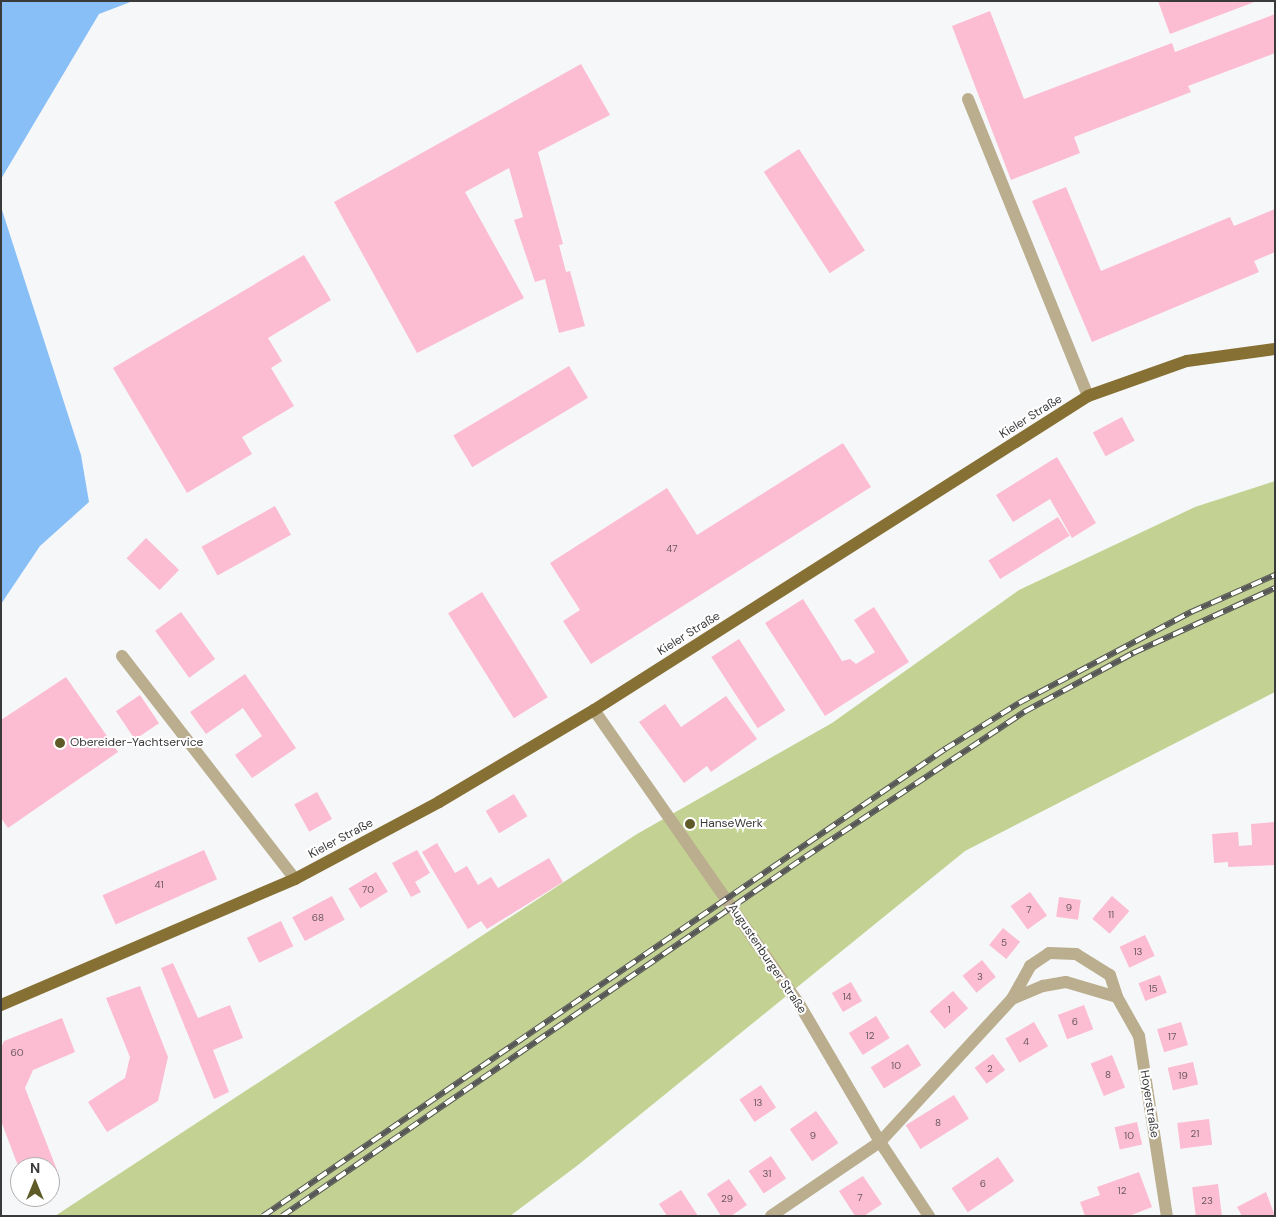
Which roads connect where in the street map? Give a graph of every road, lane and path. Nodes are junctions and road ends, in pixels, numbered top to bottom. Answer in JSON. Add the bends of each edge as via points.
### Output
{"nodes":[{"id":1,"x":968,"y":99,"type":"dead end"},
{"id":2,"x":1275,"y":349,"type":"edge"},
{"id":3,"x":1088,"y":396,"type":"junction"},
{"id":4,"x":122,"y":656,"type":"dead end"},
{"id":5,"x":594,"y":710,"type":"junction"},
{"id":6,"x":295,"y":879,"type":"junction"},
{"id":7,"x":1117,"y":997,"type":"junction"},
{"id":8,"x":1012,"y":999,"type":"junction"},
{"id":9,"x":1,"y":1005,"type":"edge"},
{"id":10,"x":880,"y":1142,"type":"junction"},
{"id":11,"x":770,"y":1216,"type":"edge"},
{"id":12,"x":928,"y":1216,"type":"edge"},
{"id":13,"x":1167,"y":1216,"type":"edge"}],
"edges":[{"from":1,"to":3,"type":"street"},
{"from":2,"to":3,"type":"main road","name":"Kieler Straße","via":[[1187,361]]},
{"from":3,"to":5,"type":"main road","name":"Kieler Straße"},
{"from":4,"to":6,"type":"street"},
{"from":5,"to":6,"type":"main road","name":"Kieler Straße","via":[[439,802]]},
{"from":5,"to":10,"type":"street","name":"Augustenburger Straße","via":[[798,1002]]},
{"from":6,"to":9,"type":"main road","name":"Kieler Straße"},
{"from":7,"to":8,"type":"street","name":"Hoyerstraße","via":[[1066,982],[1043,986]]},
{"from":7,"to":8,"type":"street","name":"Hoyerstraße","via":[[1110,974],[1076,954],[1049,953],[1030,966]]},
{"from":7,"to":13,"type":"street","name":"Hoyerstraße","via":[[1139,1036]]},
{"from":8,"to":10,"type":"street","name":"Hoyerstraße"},
{"from":10,"to":11,"type":"street","name":"Hoyerstraße"},
{"from":10,"to":12,"type":"street","name":"Augustenburger Straße"}]}
